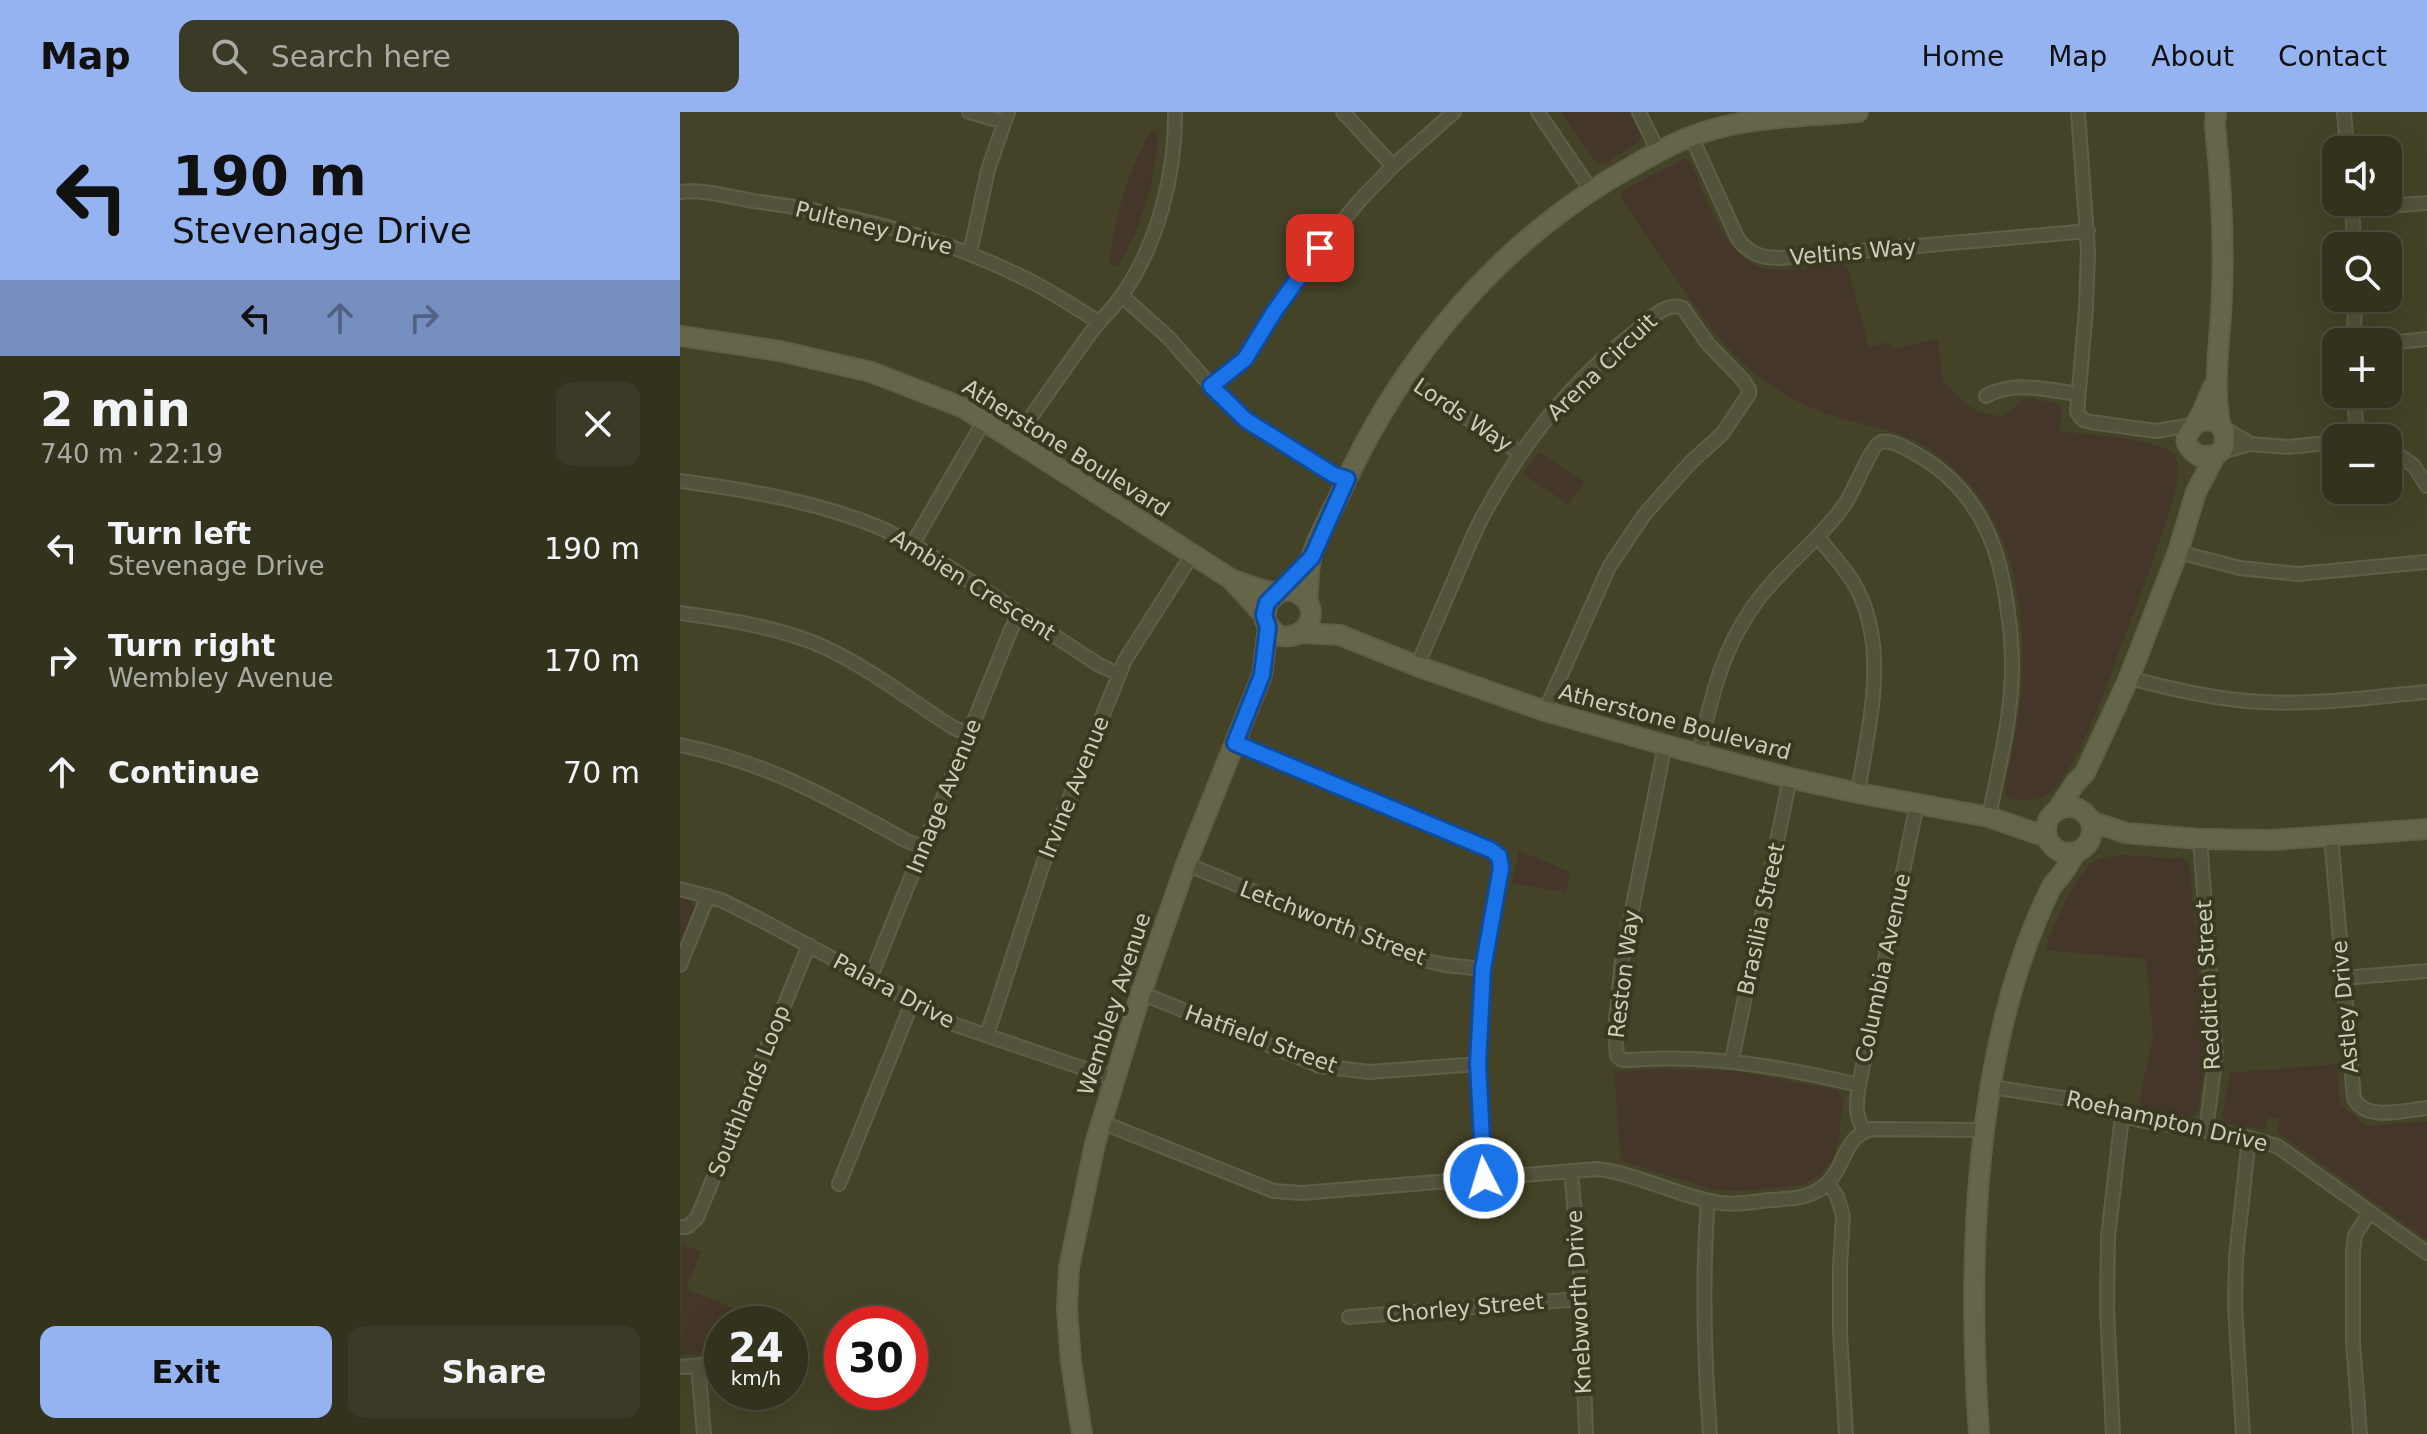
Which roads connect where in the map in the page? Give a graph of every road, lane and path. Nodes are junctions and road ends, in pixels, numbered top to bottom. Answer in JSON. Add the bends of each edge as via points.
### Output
{"nodes":[{"id":1,"x":969,"y":112,"type":"edge"},
{"id":2,"x":1175,"y":112,"type":"edge"},
{"id":3,"x":1343,"y":112,"type":"edge"},
{"id":4,"x":1454,"y":112,"type":"edge"},
{"id":5,"x":1538,"y":112,"type":"edge"},
{"id":6,"x":1639,"y":112,"type":"edge"},
{"id":7,"x":1858,"y":112,"type":"edge"},
{"id":8,"x":2078,"y":112,"type":"edge"},
{"id":9,"x":2202,"y":112,"type":"edge"},
{"id":10,"x":2216,"y":112,"type":"edge"},
{"id":11,"x":2344,"y":112,"type":"edge"},
{"id":12,"x":1006,"y":117,"type":"edge"},
{"id":13,"x":1757,"y":117,"type":"edge"},
{"id":14,"x":1691,"y":136,"type":"junction"},
{"id":15,"x":2346,"y":136,"type":"edge"},
{"id":16,"x":2217,"y":140,"type":"junction"},
{"id":17,"x":1658,"y":151,"type":"junction"},
{"id":18,"x":1393,"y":166,"type":"junction"},
{"id":19,"x":1591,"y":190,"type":"junction"},
{"id":20,"x":680,"y":192,"type":"edge"},
{"id":21,"x":2427,"y":203,"type":"edge"},
{"id":22,"x":2402,"y":204,"type":"edge"},
{"id":23,"x":2088,"y":231,"type":"junction"},
{"id":24,"x":970,"y":253,"type":"junction"},
{"id":25,"x":1122,"y":296,"type":"junction"},
{"id":26,"x":1099,"y":322,"type":"junction"},
{"id":27,"x":680,"y":336,"type":"edge"},
{"id":28,"x":2427,"y":339,"type":"edge"},
{"id":29,"x":2402,"y":342,"type":"edge"},
{"id":30,"x":1405,"y":377,"type":"junction"},
{"id":31,"x":2215,"y":384,"type":"junction"},
{"id":32,"x":1211,"y":386,"type":"junction"},
{"id":33,"x":2078,"y":394,"type":"junction"},
{"id":34,"x":1986,"y":396,"type":"dead end"},
{"id":35,"x":984,"y":421,"type":"junction"},
{"id":36,"x":2195,"y":423,"type":"junction"},
{"id":37,"x":2221,"y":426,"type":"junction"},
{"id":38,"x":2156,"y":431,"type":"junction"},
{"id":39,"x":1014,"y":441,"type":"junction"},
{"id":40,"x":2322,"y":443,"type":"edge"},
{"id":41,"x":2251,"y":444,"type":"junction"},
{"id":42,"x":2192,"y":451,"type":"junction"},
{"id":43,"x":1520,"y":453,"type":"junction"},
{"id":44,"x":2218,"y":454,"type":"junction"},
{"id":45,"x":2402,"y":457,"type":"edge"},
{"id":46,"x":1347,"y":479,"type":"junction"},
{"id":47,"x":680,"y":481,"type":"edge"},
{"id":48,"x":2427,"y":484,"type":"edge"},
{"id":49,"x":2196,"y":492,"type":"junction"},
{"id":50,"x":1819,"y":538,"type":"junction"},
{"id":51,"x":912,"y":545,"type":"junction"},
{"id":52,"x":2178,"y":552,"type":"junction"},
{"id":53,"x":1192,"y":555,"type":"junction"},
{"id":54,"x":1312,"y":557,"type":"junction"},
{"id":55,"x":2427,"y":562,"type":"edge"},
{"id":56,"x":1231,"y":579,"type":"junction"},
{"id":57,"x":1279,"y":592,"type":"junction"},
{"id":58,"x":1308,"y":604,"type":"junction"},
{"id":59,"x":680,"y":613,"type":"edge"},
{"id":60,"x":1019,"y":613,"type":"junction"},
{"id":61,"x":1266,"y":621,"type":"junction"},
{"id":62,"x":1298,"y":635,"type":"junction"},
{"id":63,"x":1340,"y":635,"type":"junction"},
{"id":64,"x":1417,"y":666,"type":"junction"},
{"id":65,"x":1119,"y":674,"type":"junction"},
{"id":66,"x":1262,"y":675,"type":"junction"},
{"id":67,"x":2129,"y":678,"type":"junction"},
{"id":68,"x":2427,"y":692,"type":"edge"},
{"id":69,"x":1545,"y":711,"type":"junction"},
{"id":70,"x":969,"y":734,"type":"junction"},
{"id":71,"x":1235,"y":743,"type":"junction"},
{"id":72,"x":680,"y":745,"type":"edge"},
{"id":73,"x":1665,"y":745,"type":"junction"},
{"id":74,"x":1699,"y":754,"type":"junction"},
{"id":75,"x":2085,"y":773,"type":"junction"},
{"id":76,"x":1790,"y":778,"type":"junction"},
{"id":77,"x":1858,"y":793,"type":"junction"},
{"id":78,"x":1917,"y":804,"type":"junction"},
{"id":79,"x":2087,"y":817,"type":"junction"},
{"id":80,"x":1998,"y":819,"type":"junction"},
{"id":81,"x":2052,"y":828,"type":"junction"},
{"id":82,"x":2427,"y":829,"type":"edge"},
{"id":83,"x":2126,"y":833,"type":"junction"},
{"id":84,"x":2331,"y":837,"type":"junction"},
{"id":85,"x":2200,"y":839,"type":"junction"},
{"id":86,"x":923,"y":847,"type":"junction"},
{"id":87,"x":2081,"y":849,"type":"junction"},
{"id":88,"x":1186,"y":864,"type":"junction"},
{"id":89,"x":2053,"y":884,"type":"junction"},
{"id":90,"x":680,"y":889,"type":"edge"},
{"id":91,"x":708,"y":896,"type":"junction"},
{"id":92,"x":809,"y":945,"type":"junction"},
{"id":93,"x":680,"y":965,"type":"edge"},
{"id":94,"x":1483,"y":969,"type":"junction"},
{"id":95,"x":2427,"y":971,"type":"edge"},
{"id":96,"x":2343,"y":978,"type":"junction"},
{"id":97,"x":870,"y":979,"type":"junction"},
{"id":98,"x":1141,"y":993,"type":"junction"},
{"id":99,"x":912,"y":1003,"type":"junction"},
{"id":100,"x":987,"y":1035,"type":"junction"},
{"id":101,"x":1732,"y":1060,"type":"junction"},
{"id":102,"x":1478,"y":1064,"type":"junction"},
{"id":103,"x":1115,"y":1079,"type":"junction"},
{"id":104,"x":1859,"y":1085,"type":"junction"},
{"id":105,"x":1991,"y":1087,"type":"junction"},
{"id":106,"x":2427,"y":1108,"type":"edge"},
{"id":107,"x":2122,"y":1116,"type":"junction"},
{"id":108,"x":1101,"y":1122,"type":"junction"},
{"id":109,"x":1985,"y":1130,"type":"junction"},
{"id":110,"x":2206,"y":1130,"type":"junction"},
{"id":111,"x":1864,"y":1131,"type":"junction"},
{"id":112,"x":2249,"y":1138,"type":"junction"},
{"id":113,"x":1571,"y":1171,"type":"junction"},
{"id":114,"x":1484,"y":1178,"type":"junction"},
{"id":115,"x":839,"y":1184,"type":"dead end"},
{"id":116,"x":1828,"y":1184,"type":"junction"},
{"id":117,"x":1708,"y":1201,"type":"junction"},
{"id":118,"x":2370,"y":1212,"type":"junction"},
{"id":119,"x":680,"y":1227,"type":"edge"},
{"id":120,"x":2427,"y":1253,"type":"edge"},
{"id":121,"x":1580,"y":1299,"type":"junction"},
{"id":122,"x":1349,"y":1317,"type":"dead end"},
{"id":123,"x":1071,"y":1361,"type":"junction"},
{"id":124,"x":704,"y":1365,"type":"edge"},
{"id":125,"x":698,"y":1366,"type":"junction"},
{"id":126,"x":680,"y":1367,"type":"edge"},
{"id":127,"x":704,"y":1434,"type":"edge"},
{"id":128,"x":1070,"y":1434,"type":"edge"},
{"id":129,"x":1082,"y":1434,"type":"edge"},
{"id":130,"x":1586,"y":1434,"type":"edge"},
{"id":131,"x":1710,"y":1434,"type":"edge"},
{"id":132,"x":1846,"y":1434,"type":"edge"},
{"id":133,"x":1979,"y":1434,"type":"edge"},
{"id":134,"x":2113,"y":1434,"type":"edge"},
{"id":135,"x":2243,"y":1434,"type":"edge"},
{"id":136,"x":2360,"y":1434,"type":"edge"}],
"edges":[{"from":1,"to":12,"type":"street"},
{"from":2,"to":25,"type":"street","via":[[1167,189],[1155,229]]},
{"from":3,"to":18,"type":"street"},
{"from":4,"to":18,"type":"street"},
{"from":5,"to":19,"type":"street"},
{"from":6,"to":17,"type":"street"},
{"from":7,"to":13,"type":"street"},
{"from":8,"to":23,"type":"street"},
{"from":9,"to":16,"type":"street"},
{"from":10,"to":16,"type":"street"},
{"from":11,"to":15,"type":"street"},
{"from":12,"to":24,"type":"street"},
{"from":13,"to":14,"type":"street"},
{"from":14,"to":17,"type":"street"},
{"from":14,"to":23,"type":"street","name":"Veltins Way","via":[[1738,239],[1758,256]]},
{"from":16,"to":31,"type":"street","via":[[2224,254]]},
{"from":17,"to":19,"type":"street"},
{"from":18,"to":32,"type":"street","via":[[1320,248],[1245,359]]},
{"from":19,"to":30,"type":"street","via":[[1490,273]]},
{"from":20,"to":24,"type":"street","name":"Pulteney Drive","via":[[852,218]]},
{"from":21,"to":22,"type":"street"},
{"from":23,"to":33,"type":"street"},
{"from":24,"to":26,"type":"street","name":"Pulteney Drive","via":[[1026,278]]},
{"from":25,"to":26,"type":"street"},
{"from":25,"to":32,"type":"street"},
{"from":26,"to":39,"type":"street"},
{"from":27,"to":35,"type":"street","name":"Atherstone Boulevard","via":[[871,372]]},
{"from":28,"to":29,"type":"street"},
{"from":30,"to":43,"type":"street","name":"Lords Way"},
{"from":30,"to":46,"type":"street"},
{"from":31,"to":36,"type":"street"},
{"from":31,"to":37,"type":"street"},
{"from":32,"to":46,"type":"street","via":[[1246,420]]},
{"from":33,"to":34,"type":"street","via":[[2012,386]]},
{"from":33,"to":38,"type":"street","via":[[2077,412],[2083,420]]},
{"from":35,"to":39,"type":"street","name":"Atherstone Boulevard"},
{"from":35,"to":51,"type":"street"},
{"from":36,"to":37,"type":"street","via":[[2209,419]]},
{"from":36,"to":38,"type":"street"},
{"from":36,"to":42,"type":"street","via":[[2187,435]]},
{"from":37,"to":41,"type":"street"},
{"from":37,"to":44,"type":"street","via":[[2226,443]]},
{"from":38,"to":42,"type":"street"},
{"from":39,"to":53,"type":"street","name":"Atherstone Boulevard"},
{"from":40,"to":41,"type":"street"},
{"from":41,"to":44,"type":"street"},
{"from":42,"to":44,"type":"street","via":[[2204,458]]},
{"from":42,"to":49,"type":"street"},
{"from":43,"to":64,"type":"street","name":"Arena Circuit","via":[[1482,517]]},
{"from":43,"to":69,"type":"street","name":"Arena Circuit","via":[[1587,375],[1670,307],[1683,308],[1749,389],[1722,434],[1665,489],[1609,567]]},
{"from":44,"to":49,"type":"street"},
{"from":45,"to":48,"type":"street"},
{"from":46,"to":54,"type":"street"},
{"from":47,"to":51,"type":"street","name":"Ambien Crescent","via":[[821,508]]},
{"from":49,"to":52,"type":"street"},
{"from":50,"to":74,"type":"street","via":[[1770,584],[1741,624],[1717,677]]},
{"from":50,"to":77,"type":"street","via":[[1856,586],[1873,643],[1875,684]]},
{"from":50,"to":80,"type":"street","via":[[1848,499],[1874,446],[1885,441],[1922,458],[1974,505],[2000,561],[2012,660]]},
{"from":51,"to":60,"type":"street","name":"Ambien Crescent"},
{"from":52,"to":55,"type":"street","via":[[2240,568],[2298,574]]},
{"from":52,"to":67,"type":"street"},
{"from":53,"to":56,"type":"street","name":"Atherstone Boulevard"},
{"from":53,"to":65,"type":"street","name":"Irvine Avenue"},
{"from":54,"to":57,"type":"street"},
{"from":54,"to":58,"type":"street"},
{"from":56,"to":57,"type":"street","name":"Atherstone Boulevard"},
{"from":56,"to":61,"type":"street","name":"Atherstone Boulevard"},
{"from":57,"to":58,"type":"street","via":[[1298,593]]},
{"from":57,"to":61,"type":"street","via":[[1267,603]]},
{"from":58,"to":62,"type":"street","via":[[1310,619]]},
{"from":58,"to":63,"type":"street","name":"Atherstone Boulevard"},
{"from":59,"to":70,"type":"street","via":[[813,643]]},
{"from":60,"to":65,"type":"street","name":"Ambien Crescent"},
{"from":60,"to":70,"type":"street","name":"Innage Avenue"},
{"from":61,"to":62,"type":"street","via":[[1277,635]]},
{"from":61,"to":66,"type":"street","name":"Wembley Avenue"},
{"from":62,"to":63,"type":"street","name":"Atherstone Boulevard"},
{"from":62,"to":66,"type":"street","name":"Wembley Avenue"},
{"from":63,"to":64,"type":"street","name":"Atherstone Boulevard"},
{"from":64,"to":69,"type":"street","name":"Atherstone Boulevard"},
{"from":65,"to":100,"type":"street","name":"Irvine Avenue","via":[[1043,864]]},
{"from":66,"to":71,"type":"street","name":"Wembley Avenue"},
{"from":67,"to":68,"type":"street","via":[[2260,702]]},
{"from":67,"to":75,"type":"street"},
{"from":69,"to":73,"type":"street","name":"Atherstone Boulevard"},
{"from":70,"to":86,"type":"street","name":"Innage Avenue"},
{"from":71,"to":88,"type":"street","name":"Wembley Avenue"},
{"from":71,"to":94,"type":"street","via":[[1499,856]]},
{"from":72,"to":86,"type":"street","via":[[791,779]]},
{"from":73,"to":74,"type":"street","name":"Atherstone Boulevard"},
{"from":73,"to":101,"type":"street","name":"Reston Way","via":[[1622,960],[1615,1049],[1622,1060]]},
{"from":74,"to":76,"type":"street","name":"Atherstone Boulevard"},
{"from":75,"to":79,"type":"street"},
{"from":75,"to":81,"type":"street"},
{"from":76,"to":77,"type":"street","name":"Atherstone Boulevard"},
{"from":76,"to":101,"type":"street","name":"Brasilia Street"},
{"from":77,"to":78,"type":"street","name":"Atherstone Boulevard"},
{"from":78,"to":80,"type":"street","name":"Atherstone Boulevard"},
{"from":78,"to":104,"type":"street","name":"Columbia Avenue"},
{"from":79,"to":81,"type":"street","via":[[2074,808]]},
{"from":79,"to":83,"type":"street"},
{"from":79,"to":87,"type":"street","via":[[2092,836]]},
{"from":80,"to":81,"type":"street","name":"Atherstone Boulevard"},
{"from":81,"to":87,"type":"street","via":[[2064,853]]},
{"from":81,"to":89,"type":"street"},
{"from":82,"to":84,"type":"street"},
{"from":83,"to":85,"type":"street"},
{"from":83,"to":87,"type":"street"},
{"from":84,"to":85,"type":"street"},
{"from":84,"to":96,"type":"street","name":"Astley Drive"},
{"from":85,"to":110,"type":"street","name":"Redditch Street","via":[[2216,1054]]},
{"from":86,"to":97,"type":"street","name":"Innage Avenue"},
{"from":87,"to":89,"type":"street"},
{"from":88,"to":94,"type":"street","name":"Letchworth Street","via":[[1419,959]]},
{"from":88,"to":98,"type":"street","name":"Wembley Avenue"},
{"from":89,"to":105,"type":"street","via":[[2019,972]]},
{"from":90,"to":91,"type":"street","name":"Palara Drive"},
{"from":91,"to":92,"type":"street","name":"Palara Drive"},
{"from":91,"to":93,"type":"street"},
{"from":92,"to":97,"type":"street","name":"Palara Drive"},
{"from":92,"to":119,"type":"street","name":"Southlands Loop","via":[[697,1218]]},
{"from":94,"to":102,"type":"street"},
{"from":95,"to":96,"type":"street"},
{"from":96,"to":106,"type":"street","name":"Astley Drive","via":[[2357,1104],[2376,1112]]},
{"from":97,"to":99,"type":"street","name":"Palara Drive"},
{"from":98,"to":102,"type":"street","name":"Hatfield Street","via":[[1320,1066],[1369,1072]]},
{"from":98,"to":103,"type":"street","name":"Wembley Avenue"},
{"from":99,"to":100,"type":"street","name":"Palara Drive"},
{"from":99,"to":115,"type":"street"},
{"from":100,"to":103,"type":"street","name":"Palara Drive"},
{"from":101,"to":104,"type":"street","name":"Reston Way"},
{"from":102,"to":114,"type":"street"},
{"from":103,"to":108,"type":"street","name":"Wembley Avenue"},
{"from":104,"to":111,"type":"street","name":"Columbia Avenue","via":[[1856,1106]]},
{"from":105,"to":107,"type":"street","name":"Roehampton Drive","via":[[2070,1099]]},
{"from":105,"to":109,"type":"street"},
{"from":107,"to":110,"type":"street","name":"Roehampton Drive"},
{"from":107,"to":134,"type":"street","via":[[2108,1237]]},
{"from":108,"to":114,"type":"street","via":[[1274,1191]]},
{"from":108,"to":123,"type":"street","name":"Wembley Avenue","via":[[1069,1267]]},
{"from":109,"to":111,"type":"street"},
{"from":109,"to":133,"type":"street","via":[[1972,1303]]},
{"from":110,"to":112,"type":"street","name":"Roehampton Drive"},
{"from":111,"to":116,"type":"street","via":[[1850,1143]]},
{"from":112,"to":118,"type":"street","name":"Roehampton Drive","via":[[2277,1146]]},
{"from":112,"to":135,"type":"street","via":[[2235,1294]]},
{"from":113,"to":114,"type":"street"},
{"from":113,"to":117,"type":"street","via":[[1631,1175]]},
{"from":113,"to":121,"type":"street","name":"Knebworth Drive"},
{"from":116,"to":117,"type":"street","via":[[1801,1197]]},
{"from":116,"to":132,"type":"street","via":[[1843,1216],[1840,1332]]},
{"from":117,"to":131,"type":"street","via":[[1704,1282]]},
{"from":118,"to":120,"type":"street","name":"Roehampton Drive"},
{"from":118,"to":136,"type":"street","via":[[2355,1235],[2353,1251]]},
{"from":121,"to":122,"type":"street","name":"Chorley Street"},
{"from":121,"to":130,"type":"street","name":"Knebworth Drive"},
{"from":123,"to":128,"type":"street","name":"Wembley Avenue"},
{"from":123,"to":129,"type":"street","name":"Wembley Avenue"},
{"from":124,"to":125,"type":"street"},
{"from":125,"to":126,"type":"street"},
{"from":125,"to":127,"type":"street"}]}
